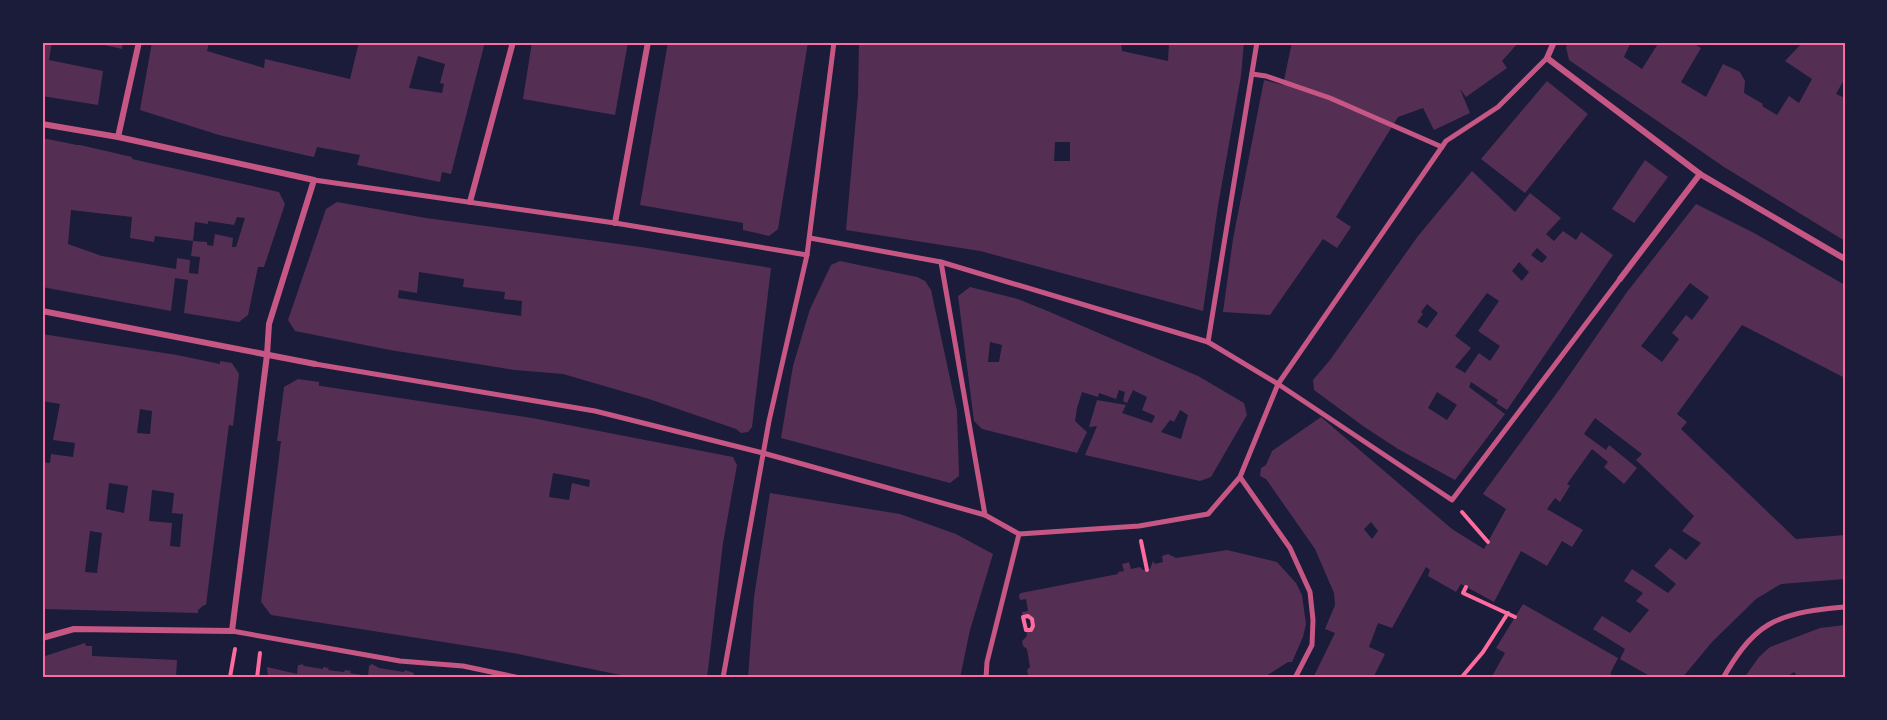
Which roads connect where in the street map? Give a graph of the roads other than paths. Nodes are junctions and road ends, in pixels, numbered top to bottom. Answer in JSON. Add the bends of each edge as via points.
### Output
{"nodes":[{"id":1,"x":139,"y":42,"type":"edge"},
{"id":2,"x":513,"y":42,"type":"edge"},
{"id":3,"x":648,"y":42,"type":"edge"},
{"id":4,"x":834,"y":42,"type":"edge"},
{"id":5,"x":1257,"y":42,"type":"edge"},
{"id":6,"x":1554,"y":42,"type":"edge"},
{"id":7,"x":1546,"y":58,"type":"junction"},
{"id":8,"x":1252,"y":74,"type":"junction"},
{"id":9,"x":42,"y":124,"type":"edge"},
{"id":10,"x":118,"y":137,"type":"junction"},
{"id":11,"x":1442,"y":147,"type":"junction"},
{"id":12,"x":1700,"y":174,"type":"junction"},
{"id":13,"x":314,"y":180,"type":"junction"},
{"id":14,"x":470,"y":202,"type":"junction"},
{"id":15,"x":615,"y":224,"type":"junction"},
{"id":16,"x":810,"y":238,"type":"junction"},
{"id":17,"x":807,"y":255,"type":"junction"},
{"id":18,"x":1845,"y":259,"type":"edge"},
{"id":19,"x":941,"y":262,"type":"junction"},
{"id":20,"x":1620,"y":279,"type":"joint"},
{"id":21,"x":42,"y":311,"type":"edge"},
{"id":22,"x":1208,"y":342,"type":"junction"},
{"id":23,"x":267,"y":355,"type":"junction"},
{"id":24,"x":315,"y":364,"type":"joint"},
{"id":25,"x":1278,"y":384,"type":"junction"},
{"id":26,"x":763,"y":453,"type":"junction"},
{"id":27,"x":1240,"y":477,"type":"junction"},
{"id":28,"x":985,"y":515,"type":"junction"},
{"id":29,"x":1019,"y":534,"type":"junction"},
{"id":30,"x":1845,"y":606,"type":"edge"},
{"id":31,"x":235,"y":632,"type":"junction"},
{"id":32,"x":42,"y":638,"type":"edge"},
{"id":33,"x":520,"y":678,"type":"edge"},
{"id":34,"x":723,"y":678,"type":"edge"},
{"id":35,"x":986,"y":678,"type":"edge"},
{"id":36,"x":1295,"y":678,"type":"edge"},
{"id":37,"x":1723,"y":678,"type":"edge"}],
"edges":[{"from":1,"to":10,"type":"street"},
{"from":2,"to":14,"type":"street"},
{"from":3,"to":15,"type":"street"},
{"from":4,"to":16,"type":"street"},
{"from":5,"to":8,"type":"street"},
{"from":6,"to":7,"type":"street"},
{"from":7,"to":11,"type":"street","via":[[1498,107]]},
{"from":7,"to":12,"type":"street"},
{"from":8,"to":11,"type":"street","via":[[1330,98]]},
{"from":8,"to":22,"type":"street"},
{"from":9,"to":10,"type":"street"},
{"from":10,"to":13,"type":"street"},
{"from":11,"to":25,"type":"street"},
{"from":12,"to":18,"type":"street"},
{"from":12,"to":20,"type":"street"},
{"from":13,"to":14,"type":"street"},
{"from":13,"to":23,"type":"street","via":[[269,324]]},
{"from":14,"to":15,"type":"street"},
{"from":15,"to":17,"type":"street"},
{"from":16,"to":17,"type":"street"},
{"from":16,"to":19,"type":"street"},
{"from":17,"to":26,"type":"street"},
{"from":19,"to":22,"type":"street"},
{"from":19,"to":28,"type":"street"},
{"from":20,"to":25,"type":"street","via":[[1452,500]]},
{"from":21,"to":23,"type":"street"},
{"from":22,"to":25,"type":"street"},
{"from":23,"to":24,"type":"street"},
{"from":23,"to":31,"type":"street"},
{"from":24,"to":26,"type":"street","via":[[595,411]]},
{"from":25,"to":27,"type":"street"},
{"from":26,"to":28,"type":"street"},
{"from":26,"to":34,"type":"street"},
{"from":27,"to":29,"type":"street","via":[[1208,513],[1139,526]]},
{"from":27,"to":36,"type":"street","via":[[1290,548],[1310,592],[1312,645]]},
{"from":28,"to":29,"type":"street"},
{"from":29,"to":35,"type":"street"},
{"from":30,"to":37,"type":"street","via":[[1801,613],[1768,625],[1748,643]]},
{"from":31,"to":32,"type":"street","via":[[74,629]]},
{"from":31,"to":33,"type":"street"}]}
